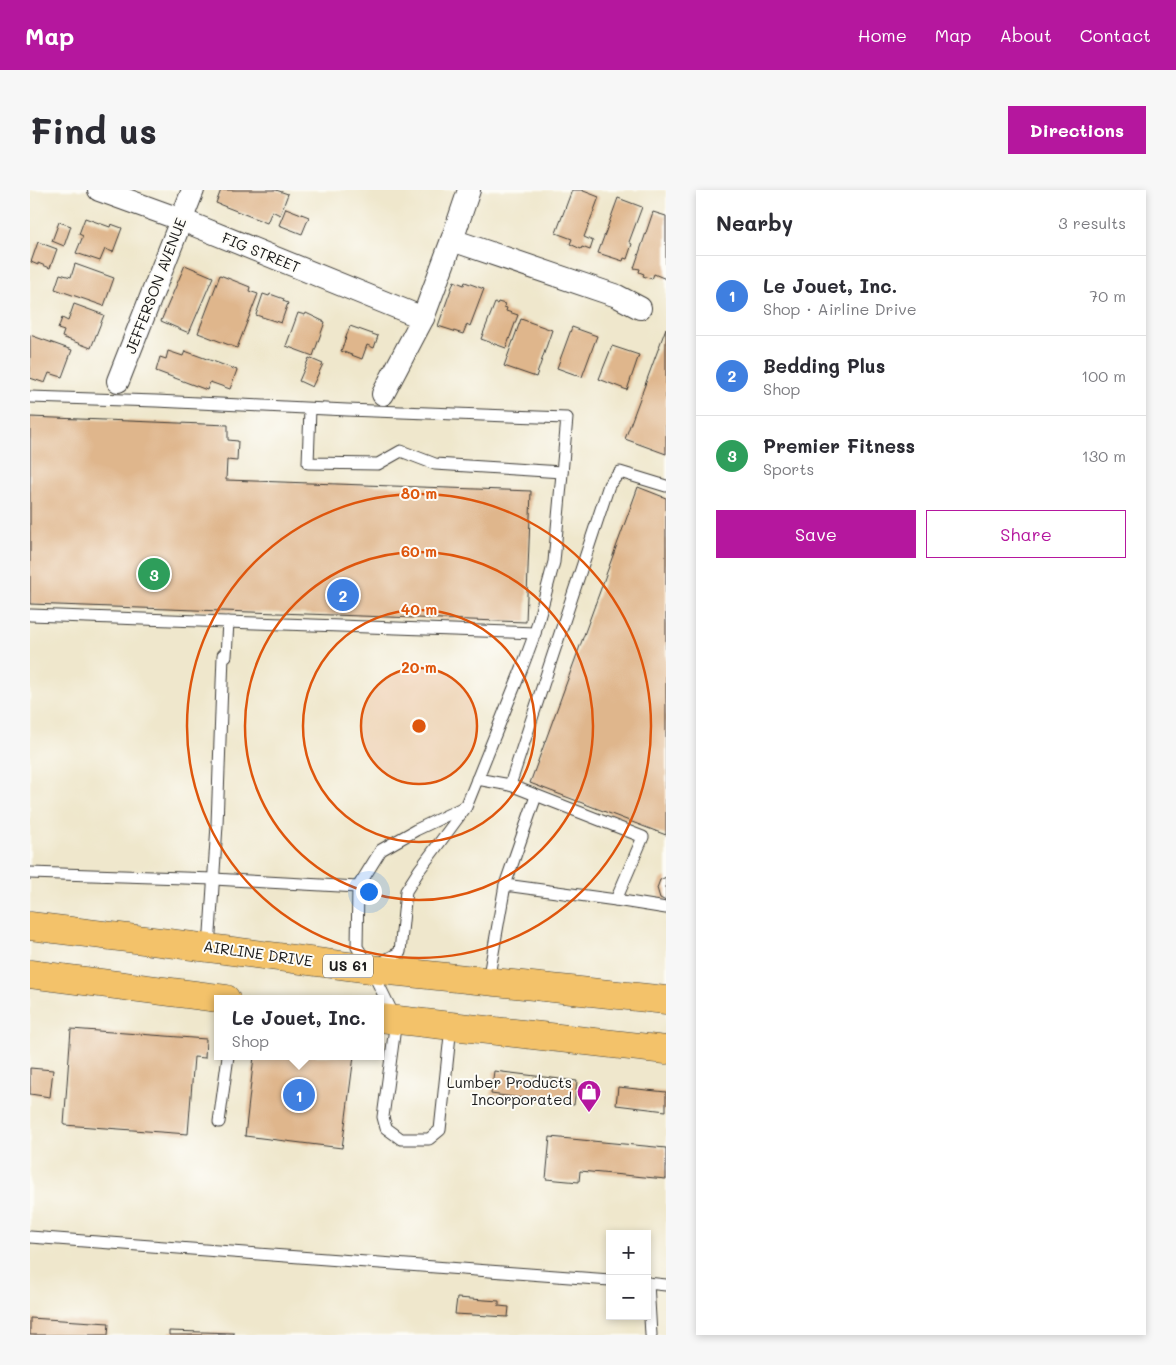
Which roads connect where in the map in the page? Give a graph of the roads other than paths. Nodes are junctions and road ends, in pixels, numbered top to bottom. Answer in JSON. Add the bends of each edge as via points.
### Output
{"nodes":[{"id":1,"x":99,"y":190,"type":"edge"},
{"id":2,"x":193,"y":190,"type":"edge"},
{"id":3,"x":469,"y":190,"type":"edge"},
{"id":4,"x":182,"y":220,"type":"junction"},
{"id":5,"x":452,"y":240,"type":"junction"},
{"id":6,"x":640,"y":308,"type":"dead end"},
{"id":7,"x":423,"y":318,"type":"junction"},
{"id":8,"x":118,"y":381,"type":"dead end"},
{"id":9,"x":384,"y":394,"type":"dead end"},
{"id":10,"x":30,"y":397,"type":"edge"},
{"id":11,"x":310,"y":409,"type":"junction"},
{"id":12,"x":562,"y":472,"type":"junction"},
{"id":13,"x":666,"y":486,"type":"edge"},
{"id":14,"x":30,"y":615,"type":"edge"},
{"id":15,"x":228,"y":622,"type":"junction"},
{"id":16,"x":534,"y":633,"type":"junction"},
{"id":17,"x":477,"y":779,"type":"junction"},
{"id":18,"x":510,"y":785,"type":"junction"},
{"id":19,"x":536,"y":796,"type":"junction"},
{"id":20,"x":466,"y":807,"type":"junction"},
{"id":21,"x":30,"y":872,"type":"edge"},
{"id":22,"x":214,"y":880,"type":"junction"},
{"id":23,"x":505,"y":885,"type":"junction"},
{"id":24,"x":358,"y":887,"type":"junction"},
{"id":25,"x":616,"y":900,"type":"junction"},
{"id":26,"x":666,"y":908,"type":"edge"},
{"id":27,"x":30,"y":926,"type":"edge"},
{"id":28,"x":209,"y":948,"type":"junction"},
{"id":29,"x":371,"y":969,"type":"junction"},
{"id":30,"x":30,"y":974,"type":"edge"},
{"id":31,"x":488,"y":981,"type":"junction"},
{"id":32,"x":380,"y":995,"type":"edge"},
{"id":33,"x":214,"y":997,"type":"edge"},
{"id":34,"x":666,"y":1000,"type":"edge"},
{"id":35,"x":388,"y":1019,"type":"edge"},
{"id":36,"x":451,"y":1026,"type":"junction"},
{"id":37,"x":666,"y":1050,"type":"edge"},
{"id":38,"x":227,"y":1060,"type":"edge"},
{"id":39,"x":219,"y":1122,"type":"dead end"},
{"id":40,"x":30,"y":1237,"type":"edge"},
{"id":41,"x":606,"y":1280,"type":"edge"},
{"id":42,"x":651,"y":1283,"type":"edge"},
{"id":43,"x":666,"y":1285,"type":"edge"},
{"id":44,"x":650,"y":1320,"type":"edge"},
{"id":45,"x":651,"y":1335,"type":"edge"}],
"edges":[{"from":1,"to":4,"type":"street","name":"FIG STREET"},
{"from":2,"to":4,"type":"street","name":"JEFFERSON AVENUE"},
{"from":3,"to":5,"type":"street"},
{"from":4,"to":7,"type":"street","name":"FIG STREET"},
{"from":4,"to":8,"type":"street","name":"JEFFERSON AVENUE"},
{"from":5,"to":6,"type":"street","via":[[617,296]]},
{"from":5,"to":7,"type":"street"},
{"from":7,"to":9,"type":"street"},
{"from":10,"to":11,"type":"lane"},
{"from":11,"to":12,"type":"lane","via":[[567,418]]},
{"from":11,"to":12,"type":"lane","via":[[308,463],[378,464],[400,451],[435,464]]},
{"from":12,"to":16,"type":"lane","via":[[554,562]]},
{"from":13,"to":18,"type":"lane","via":[[620,472],[609,485]]},
{"from":14,"to":15,"type":"lane"},
{"from":15,"to":16,"type":"lane"},
{"from":15,"to":22,"type":"lane"},
{"from":16,"to":17,"type":"lane"},
{"from":17,"to":18,"type":"lane"},
{"from":17,"to":20,"type":"lane"},
{"from":18,"to":19,"type":"lane"},
{"from":19,"to":23,"type":"lane"},
{"from":19,"to":25,"type":"lane","via":[[643,837]]},
{"from":20,"to":24,"type":"lane","via":[[381,850]]},
{"from":20,"to":29,"type":"lane","via":[[406,891],[400,952]]},
{"from":21,"to":22,"type":"lane"},
{"from":22,"to":24,"type":"lane"},
{"from":22,"to":28,"type":"lane"},
{"from":23,"to":25,"type":"lane"},
{"from":23,"to":31,"type":"lane"},
{"from":24,"to":29,"type":"lane","via":[[357,947]]},
{"from":25,"to":26,"type":"lane"},
{"from":27,"to":28,"type":"highway","name":"AIRLINE DRIVE","number":"US 61"},
{"from":28,"to":29,"type":"highway","name":"AIRLINE DRIVE","number":"US 61"},
{"from":29,"to":31,"type":"highway","name":"AIRLINE DRIVE","number":"US 61"},
{"from":29,"to":32,"type":"lane"},
{"from":30,"to":33,"type":"highway"},
{"from":31,"to":34,"type":"highway","name":"AIRLINE DRIVE","number":"US 61"},
{"from":35,"to":36,"type":"highway"},
{"from":35,"to":36,"type":"lane","via":[[384,1117],[386,1128],[401,1139],[429,1139],[440,1130]]},
{"from":36,"to":37,"type":"highway"},
{"from":38,"to":39,"type":"lane"},
{"from":40,"to":41,"type":"lane"},
{"from":42,"to":43,"type":"lane"},
{"from":44,"to":45,"type":"lane"}]}
